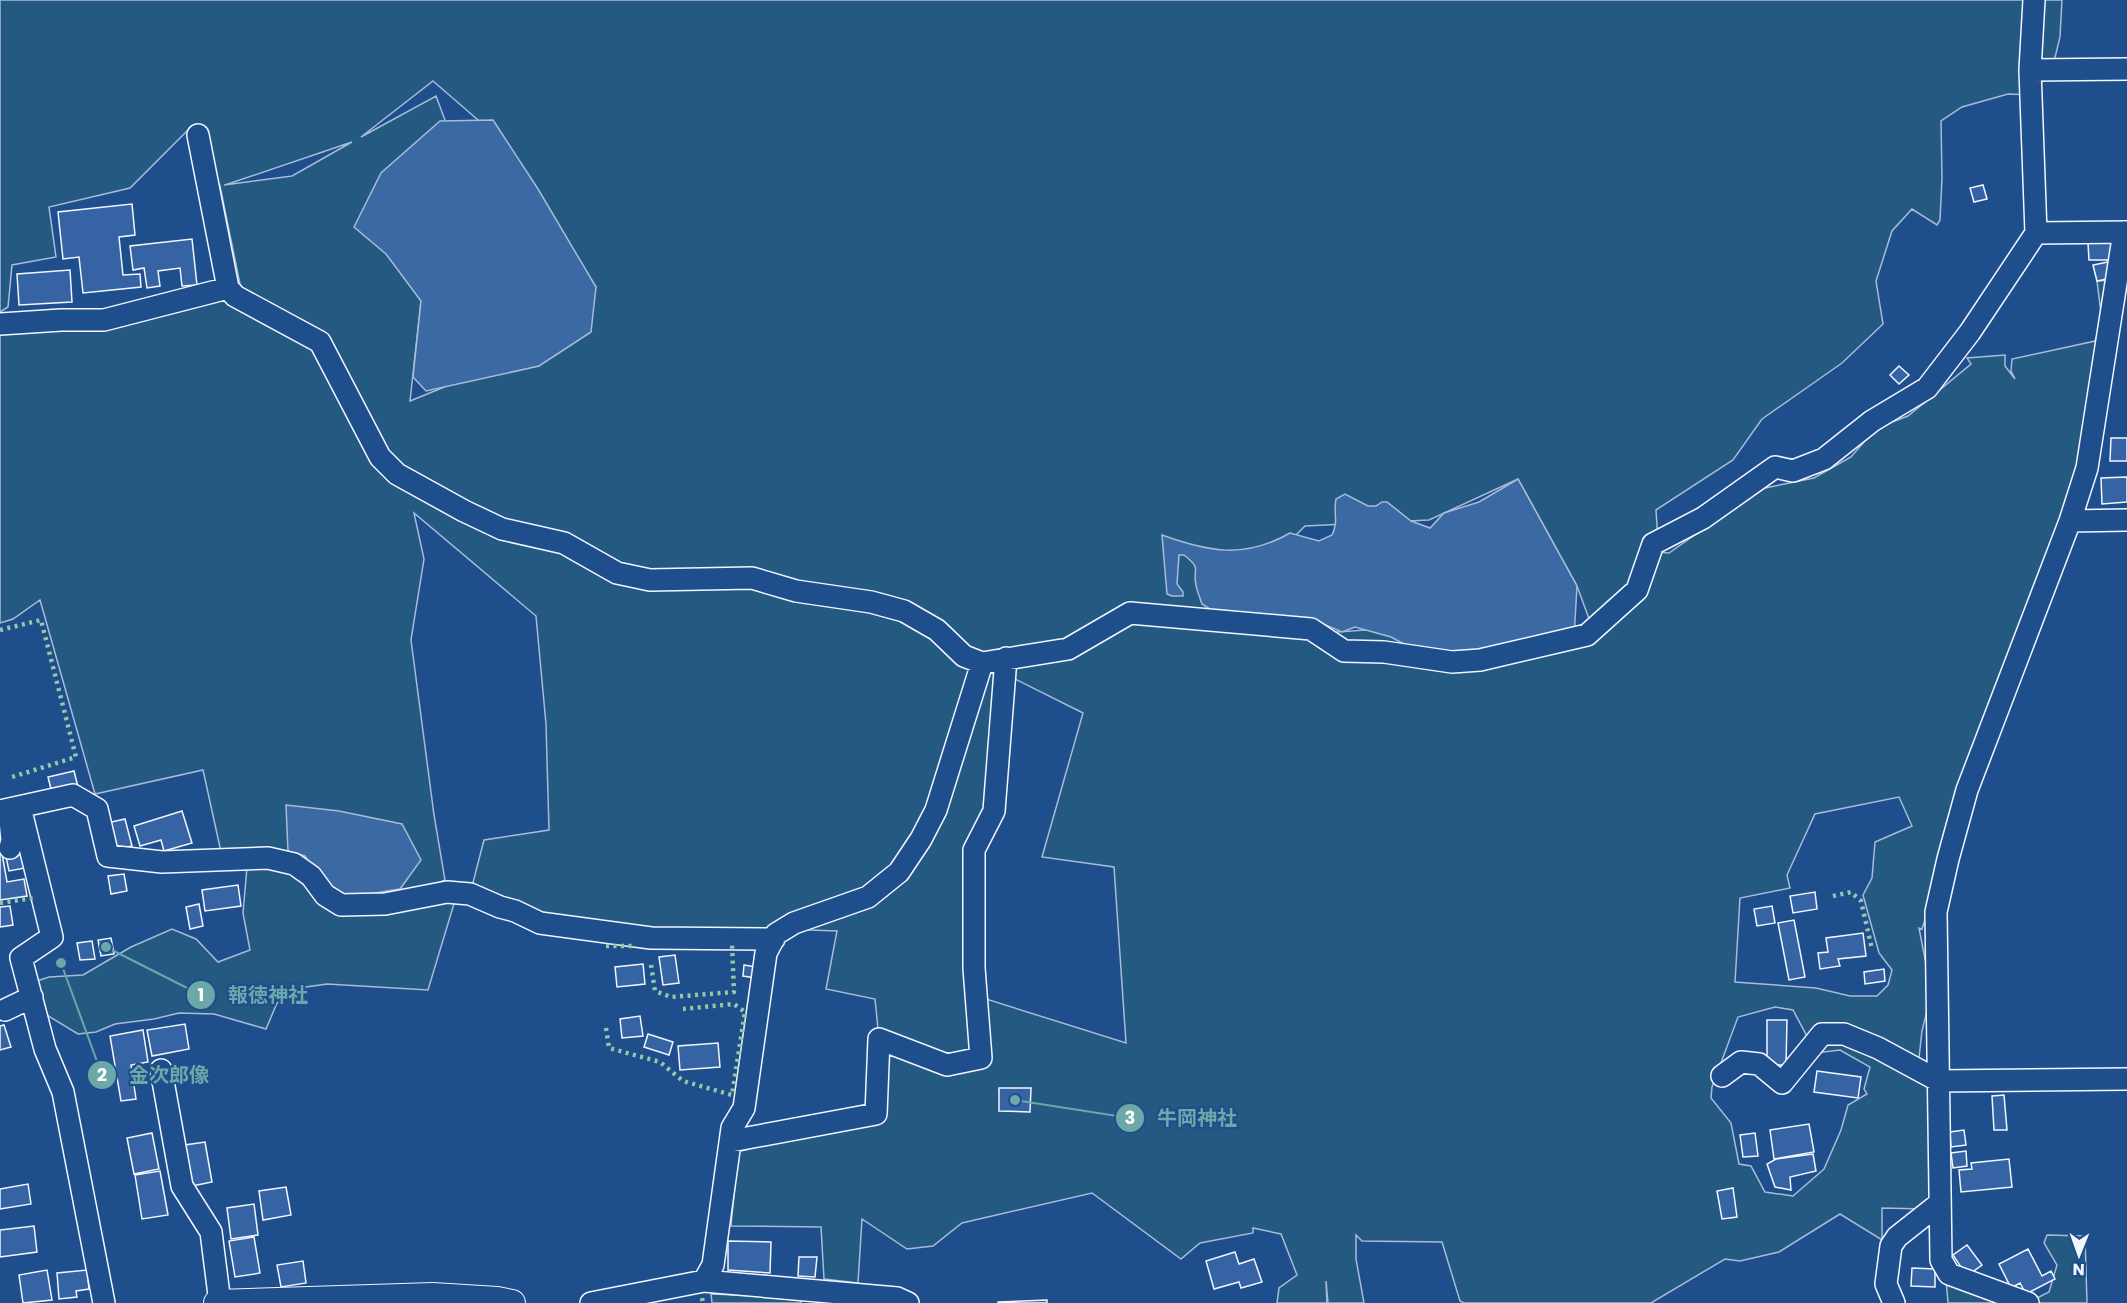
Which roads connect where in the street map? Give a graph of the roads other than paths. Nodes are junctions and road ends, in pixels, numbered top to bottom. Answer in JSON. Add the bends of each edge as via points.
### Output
{"nodes":[{"id":1,"x":2034,"y":0,"type":"edge"},
{"id":2,"x":2127,"y":69,"type":"edge"},
{"id":3,"x":2030,"y":70,"type":"junction"},
{"id":4,"x":198,"y":135,"type":"dead end"},
{"id":5,"x":2126,"y":232,"type":"edge"},
{"id":6,"x":2036,"y":233,"type":"junction"},
{"id":7,"x":228,"y":288,"type":"junction"},
{"id":8,"x":0,"y":324,"type":"edge"},
{"id":9,"x":2127,"y":520,"type":"edge"},
{"id":10,"x":2070,"y":521,"type":"junction"},
{"id":11,"x":1006,"y":658,"type":"junction"},
{"id":12,"x":982,"y":663,"type":"junction"},
{"id":13,"x":9,"y":809,"type":"edge"},
{"id":14,"x":10,"y":848,"type":"dead end"},
{"id":15,"x":774,"y":939,"type":"junction"},
{"id":16,"x":32,"y":997,"type":"junction"},
{"id":17,"x":5,"y":1010,"type":"dead end"},
{"id":18,"x":161,"y":1071,"type":"dead end"},
{"id":19,"x":1722,"y":1076,"type":"dead end"},
{"id":20,"x":2127,"y":1079,"type":"edge"},
{"id":21,"x":1939,"y":1081,"type":"junction"},
{"id":22,"x":731,"y":1141,"type":"junction"},
{"id":23,"x":1940,"y":1203,"type":"junction"},
{"id":24,"x":704,"y":1281,"type":"junction"},
{"id":25,"x":285,"y":1302,"type":"edge"},
{"id":26,"x":500,"y":1302,"type":"edge"},
{"id":27,"x":104,"y":1303,"type":"edge"},
{"id":28,"x":219,"y":1303,"type":"edge"},
{"id":29,"x":591,"y":1303,"type":"edge"},
{"id":30,"x":908,"y":1303,"type":"edge"},
{"id":31,"x":1894,"y":1303,"type":"edge"},
{"id":32,"x":2028,"y":1303,"type":"edge"}],
"edges":[{"from":1,"to":3,"type":"street"},
{"from":2,"to":3,"type":"street"},
{"from":3,"to":6,"type":"street"},
{"from":4,"to":7,"type":"street"},
{"from":5,"to":6,"type":"street"},
{"from":5,"to":10,"type":"street","via":[[2087,468]]},
{"from":6,"to":11,"type":"street","via":[[1927,388],[1872,421],[1824,459],[1793,471],[1775,467],[1703,518],[1653,544],[1637,590],[1587,635],[1480,660],[1452,662],[1384,652],[1344,651],[1311,629],[1130,613],[1068,649]]},
{"from":7,"to":8,"type":"street","via":[[104,320]]},
{"from":7,"to":12,"type":"street","via":[[235,296],[320,342],[380,457],[397,474],[464,512],[502,529],[564,543],[617,573],[650,580],[752,578],[796,591],[904,611],[937,630],[964,656]]},
{"from":9,"to":10,"type":"street"},
{"from":10,"to":21,"type":"street","via":[[1967,790],[1948,859],[1936,912]]},
{"from":11,"to":12,"type":"street"},
{"from":11,"to":22,"type":"street","via":[[994,811],[974,850],[974,968],[981,1058],[947,1065],[879,1039],[876,1114]]},
{"from":12,"to":15,"type":"street","via":[[936,810],[899,872],[868,897],[794,923]]},
{"from":13,"to":14,"type":"street"},
{"from":13,"to":15,"type":"street","via":[[73,795],[97,809],[108,856],[162,862],[268,858],[294,864],[311,876],[325,896],[341,905],[384,904],[447,892],[470,894],[540,923],[651,938]]},
{"from":13,"to":16,"type":"street","via":[[52,938],[21,958]]},
{"from":15,"to":22,"type":"street","via":[[766,953],[744,1108],[732,1128]]},
{"from":16,"to":17,"type":"street"},
{"from":16,"to":27,"type":"street","via":[[45,1049],[63,1092]]},
{"from":18,"to":28,"type":"street","via":[[182,1186],[210,1232]]},
{"from":19,"to":21,"type":"street","via":[[1741,1062],[1759,1065],[1782,1083],[1822,1034],[1844,1034]]},
{"from":20,"to":21,"type":"street"},
{"from":21,"to":23,"type":"street"},
{"from":22,"to":24,"type":"street","via":[[714,1265]]},
{"from":23,"to":31,"type":"street","via":[[1891,1246],[1886,1284]]},
{"from":23,"to":32,"type":"street","via":[[1941,1260],[1949,1275]]},
{"from":24,"to":29,"type":"street"},
{"from":24,"to":30,"type":"street","via":[[897,1298]]},
{"from":25,"to":26,"type":"main road","via":[[433,1296]]},
{"from":25,"to":28,"type":"main road"}]}
